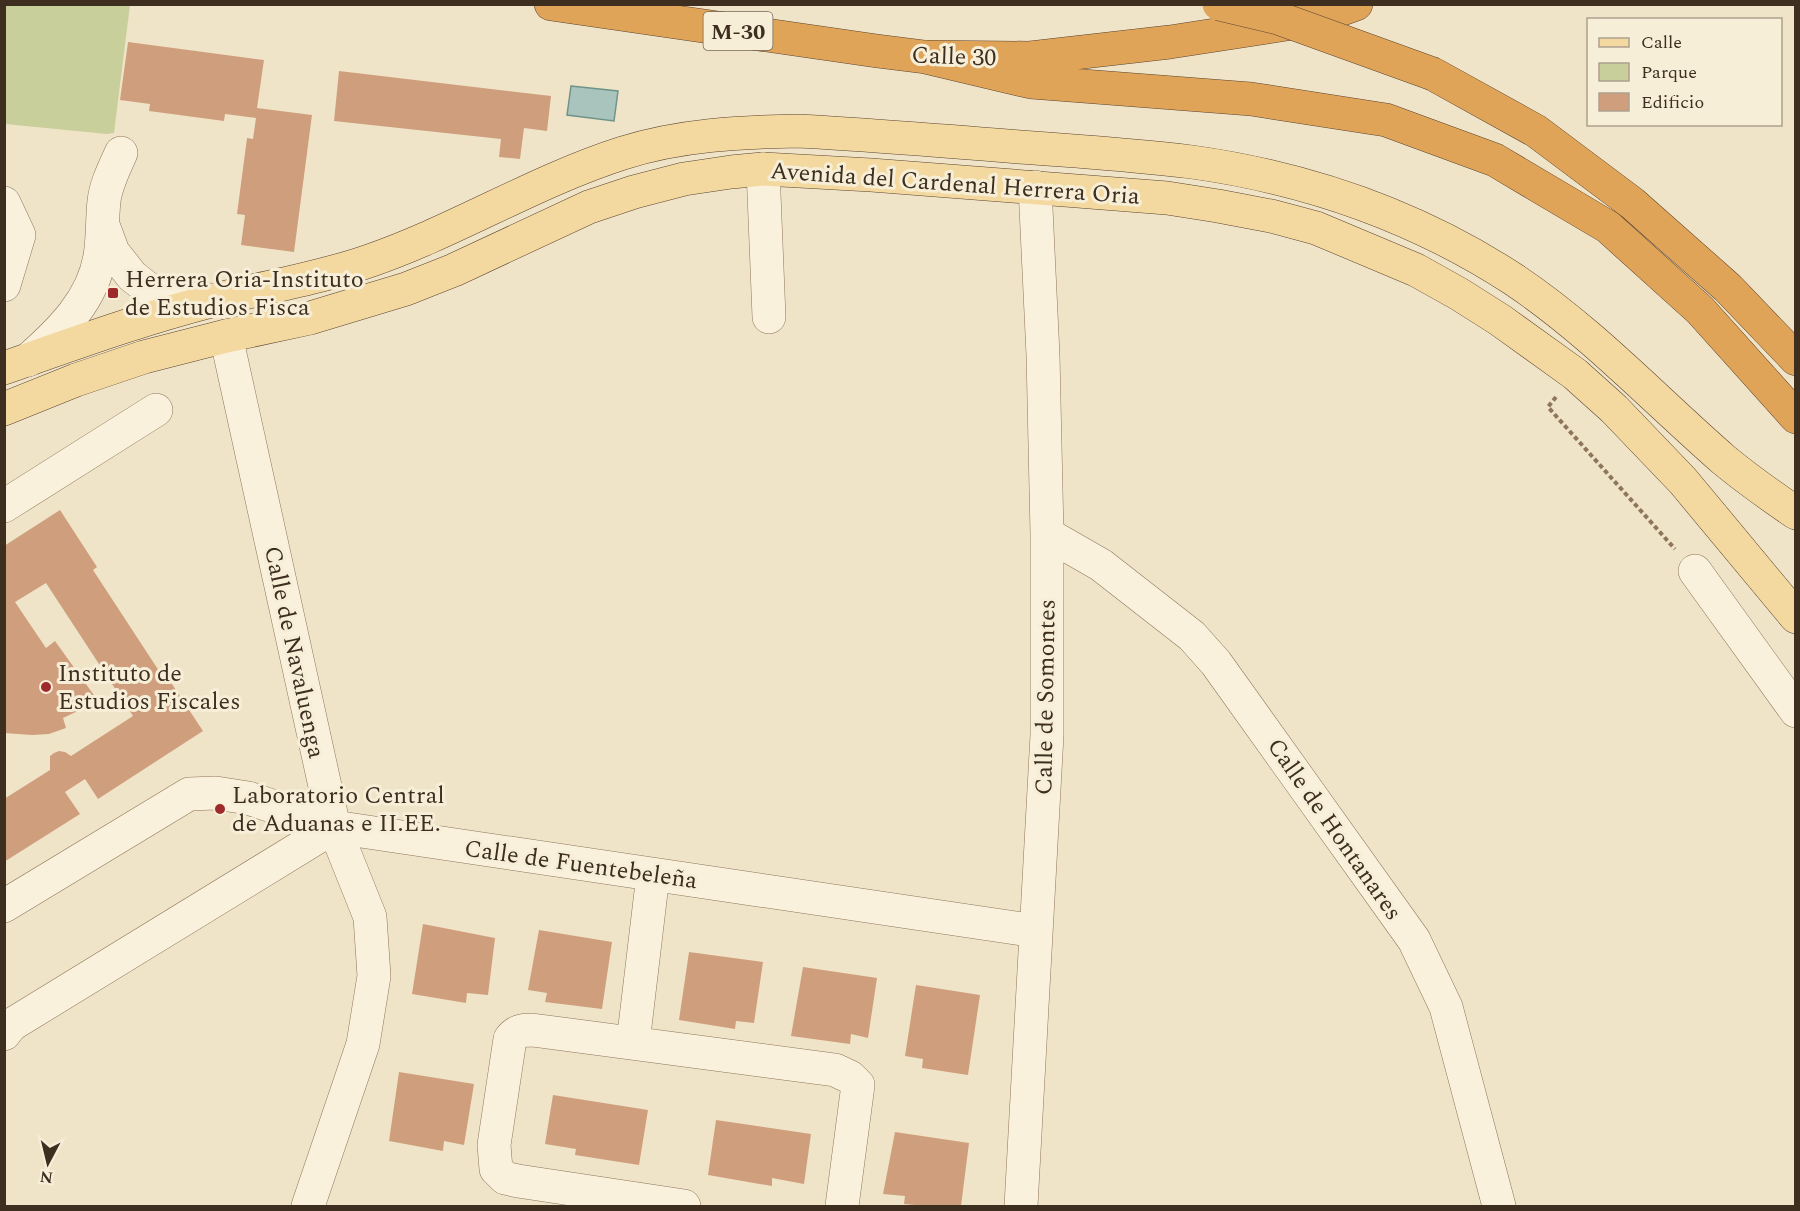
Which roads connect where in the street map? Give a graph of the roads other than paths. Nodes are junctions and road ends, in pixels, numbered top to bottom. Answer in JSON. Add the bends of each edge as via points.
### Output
{"nodes":[{"id":1,"x":551,"y":4,"type":"edge"},
{"id":2,"x":1219,"y":4,"type":"edge"},
{"id":3,"x":1356,"y":4,"type":"edge"},
{"id":4,"x":925,"y":57,"type":"junction"},
{"id":5,"x":121,"y":153,"type":"dead end"},
{"id":6,"x":763,"y":169,"type":"junction"},
{"id":7,"x":1035,"y":187,"type":"junction"},
{"id":8,"x":4,"y":203,"type":"edge"},
{"id":9,"x":104,"y":225,"type":"junction"},
{"id":10,"x":4,"y":285,"type":"edge"},
{"id":11,"x":213,"y":300,"type":"junction"},
{"id":12,"x":769,"y":317,"type":"dead end"},
{"id":13,"x":226,"y":336,"type":"junction"},
{"id":14,"x":1796,"y":359,"type":"edge"},
{"id":15,"x":16,"y":364,"type":"edge"},
{"id":16,"x":4,"y":409,"type":"edge"},
{"id":17,"x":156,"y":410,"type":"dead end"},
{"id":18,"x":1796,"y":417,"type":"edge"},
{"id":19,"x":4,"y":506,"type":"edge"},
{"id":20,"x":1796,"y":513,"type":"edge"},
{"id":21,"x":1047,"y":534,"type":"junction"},
{"id":22,"x":1695,"y":572,"type":"road end"},
{"id":23,"x":1796,"y":617,"type":"edge"},
{"id":24,"x":1796,"y":711,"type":"edge"},
{"id":25,"x":334,"y":827,"type":"junction"},
{"id":26,"x":654,"y":874,"type":"junction"},
{"id":27,"x":4,"y":906,"type":"edge"},
{"id":28,"x":1036,"y":931,"type":"junction"},
{"id":29,"x":4,"y":1034,"type":"edge"},
{"id":30,"x":633,"y":1043,"type":"junction"},
{"id":31,"x":308,"y":1206,"type":"edge"},
{"id":32,"x":684,"y":1206,"type":"edge"},
{"id":33,"x":842,"y":1206,"type":"edge"},
{"id":34,"x":1021,"y":1206,"type":"edge"},
{"id":35,"x":1499,"y":1206,"type":"edge"}],
"edges":[{"from":1,"to":4,"type":"highway","name":"Calle 30","number":"M-30"},
{"from":2,"to":14,"type":"highway","bridge":true,"via":[[1278,18],[1433,74],[1536,131],[1632,203],[1728,288]]},
{"from":3,"to":4,"type":"highway","name":"Calle 30","number":"M-30","via":[[1312,20],[1170,42],[1029,58]]},
{"from":4,"to":18,"type":"highway","via":[[1031,82],[1251,99],[1386,120],[1495,160],[1608,227],[1700,309]]},
{"from":5,"to":9,"type":"street","via":[[104,200]]},
{"from":6,"to":7,"type":"main road","name":"Avenida del Cardenal Herrera Oria"},
{"from":6,"to":12,"type":"street"},
{"from":6,"to":13,"type":"main road","name":"Avenida del Cardenal Herrera Oria","via":[[684,179],[634,192],[589,207],[406,289],[310,318]]},
{"from":7,"to":21,"type":"street","name":"Calle de Somontes"},
{"from":7,"to":23,"type":"main road","name":"Avenida del Cardenal Herrera Oria","via":[[1167,198],[1271,216],[1316,228],[1416,270],[1459,294],[1575,374],[1614,408],[1683,481]]},
{"from":8,"to":10,"type":"street","via":[[19,235]]},
{"from":9,"to":11,"type":"street","via":[[113,252],[132,276],[151,291],[178,299]]},
{"from":9,"to":15,"type":"street","via":[[100,258],[90,288],[74,314],[54,337]]},
{"from":11,"to":15,"type":"main road","name":"Avenida del Cardenal Herrera Oria","via":[[122,326]]},
{"from":11,"to":20,"type":"main road","name":"Avenida del Cardenal Herrera Oria","via":[[370,261],[588,166],[624,152],[665,143],[798,131],[1194,163],[1295,184],[1353,201],[1432,232],[1476,256],[1557,310],[1725,460]]},
{"from":13,"to":16,"type":"main road","name":"Avenida del Cardenal Herrera Oria","via":[[144,357]]},
{"from":13,"to":25,"type":"street","name":"Calle de Navaluenga"},
{"from":17,"to":19,"type":"street"},
{"from":21,"to":28,"type":"street","name":"Calle de Somontes","via":[[1047,735]]},
{"from":21,"to":35,"type":"street","name":"Calle de Hontanares","via":[[1101,565],[1192,636],[1216,663],[1414,940],[1446,1006]]},
{"from":22,"to":24,"type":"street"},
{"from":25,"to":26,"type":"street","name":"Calle de Fuentebeleña"},
{"from":25,"to":27,"type":"street","name":"Calle de Fuentebeleña","via":[[248,798],[189,794]]},
{"from":25,"to":29,"type":"street","via":[[11,1025]]},
{"from":25,"to":31,"type":"street","name":"Calle de Navaluenga","via":[[370,917],[374,976],[363,1044]]},
{"from":26,"to":28,"type":"street","name":"Calle de Fuentebeleña"},
{"from":26,"to":30,"type":"street"},
{"from":28,"to":34,"type":"street","name":"Calle de Somontes"},
{"from":30,"to":32,"type":"street","via":[[532,1029],[513,1035],[494,1145],[496,1169],[506,1178],[518,1181]]},
{"from":30,"to":33,"type":"street","via":[[835,1070],[850,1077],[858,1085]]}]}
